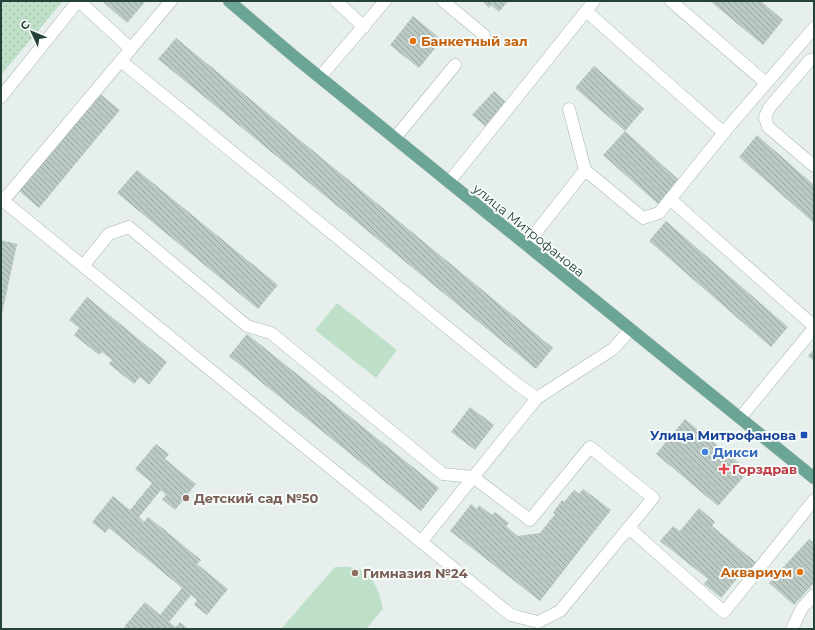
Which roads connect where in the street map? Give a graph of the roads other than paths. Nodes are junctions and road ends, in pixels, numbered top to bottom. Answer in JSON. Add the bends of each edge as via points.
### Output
{"nodes":[{"id":1,"x":79,"y":1,"type":"edge"},
{"id":2,"x":171,"y":1,"type":"edge"},
{"id":3,"x":229,"y":1,"type":"edge"},
{"id":4,"x":336,"y":1,"type":"edge"},
{"id":5,"x":386,"y":1,"type":"edge"},
{"id":6,"x":443,"y":1,"type":"edge"},
{"id":7,"x":594,"y":1,"type":"edge"},
{"id":8,"x":671,"y":1,"type":"edge"},
{"id":9,"x":586,"y":11,"type":"junction"},
{"id":10,"x":364,"y":27,"type":"junction"},
{"id":11,"x":814,"y":28,"type":"edge"},
{"id":12,"x":484,"y":35,"type":"dead end"},
{"id":13,"x":131,"y":49,"type":"junction"},
{"id":14,"x":814,"y":59,"type":"edge"},
{"id":15,"x":121,"y":61,"type":"junction"},
{"id":16,"x":455,"y":65,"type":"dead end"},
{"id":17,"x":320,"y":77,"type":"junction"},
{"id":18,"x":766,"y":83,"type":"junction"},
{"id":19,"x":1,"y":97,"type":"edge"},
{"id":20,"x":569,"y":110,"type":"dead end"},
{"id":21,"x":724,"y":133,"type":"junction"},
{"id":22,"x":395,"y":138,"type":"junction"},
{"id":23,"x":814,"y":166,"type":"edge"},
{"id":24,"x":585,"y":170,"type":"junction"},
{"id":25,"x":449,"y":182,"type":"junction"},
{"id":26,"x":670,"y":199,"type":"junction"},
{"id":27,"x":2,"y":200,"type":"edge"},
{"id":28,"x":526,"y":245,"type":"junction"},
{"id":29,"x":83,"y":266,"type":"junction"},
{"id":30,"x":814,"y":327,"type":"edge"},
{"id":31,"x":630,"y":330,"type":"junction"},
{"id":32,"x":537,"y":398,"type":"junction"},
{"id":33,"x":740,"y":418,"type":"junction"},
{"id":34,"x":473,"y":477,"type":"junction"},
{"id":35,"x":814,"y":478,"type":"edge"},
{"id":36,"x":814,"y":500,"type":"edge"},
{"id":37,"x":629,"y":528,"type":"junction"},
{"id":38,"x":421,"y":542,"type":"junction"},
{"id":39,"x":814,"y":595,"type":"edge"},
{"id":40,"x":792,"y":629,"type":"edge"}],
"edges":[{"from":1,"to":13,"type":"street"},
{"from":1,"to":19,"type":"street"},
{"from":2,"to":13,"type":"street"},
{"from":3,"to":17,"type":"main road","name":"улица Митрофанова"},
{"from":4,"to":10,"type":"street"},
{"from":5,"to":10,"type":"street"},
{"from":6,"to":12,"type":"street"},
{"from":7,"to":9,"type":"street"},
{"from":8,"to":18,"type":"street"},
{"from":9,"to":21,"type":"street"},
{"from":9,"to":25,"type":"street"},
{"from":10,"to":17,"type":"street"},
{"from":11,"to":18,"type":"street"},
{"from":13,"to":15,"type":"street"},
{"from":14,"to":23,"type":"street","via":[[810,60],[769,108],[765,117],[768,127]]},
{"from":15,"to":27,"type":"street"},
{"from":15,"to":32,"type":"street"},
{"from":16,"to":22,"type":"street"},
{"from":17,"to":22,"type":"main road","name":"улица Митрофанова"},
{"from":18,"to":21,"type":"street"},
{"from":20,"to":24,"type":"street"},
{"from":21,"to":26,"type":"street"},
{"from":22,"to":25,"type":"main road","name":"улица Митрофанова"},
{"from":24,"to":26,"type":"street","via":[[643,218],[659,213]]},
{"from":24,"to":28,"type":"street"},
{"from":25,"to":28,"type":"main road","name":"улица Митрофанова"},
{"from":26,"to":30,"type":"street"},
{"from":27,"to":29,"type":"street"},
{"from":28,"to":31,"type":"main road","name":"улица Митрофанова"},
{"from":29,"to":34,"type":"street","via":[[109,234],[129,227],[247,326],[271,333],[443,474]]},
{"from":29,"to":38,"type":"street"},
{"from":30,"to":33,"type":"street"},
{"from":31,"to":32,"type":"street","via":[[613,350]]},
{"from":31,"to":33,"type":"main road","name":"улица Митрофанова"},
{"from":32,"to":34,"type":"street"},
{"from":33,"to":35,"type":"main road","name":"улица Митрофанова"},
{"from":34,"to":37,"type":"street","via":[[530,520],[590,447],[653,498]]},
{"from":34,"to":38,"type":"street"},
{"from":36,"to":37,"type":"street","via":[[724,612]]},
{"from":37,"to":38,"type":"street","via":[[560,611],[538,622],[511,615]]},
{"from":39,"to":40,"type":"street","via":[[802,608]]}]}
